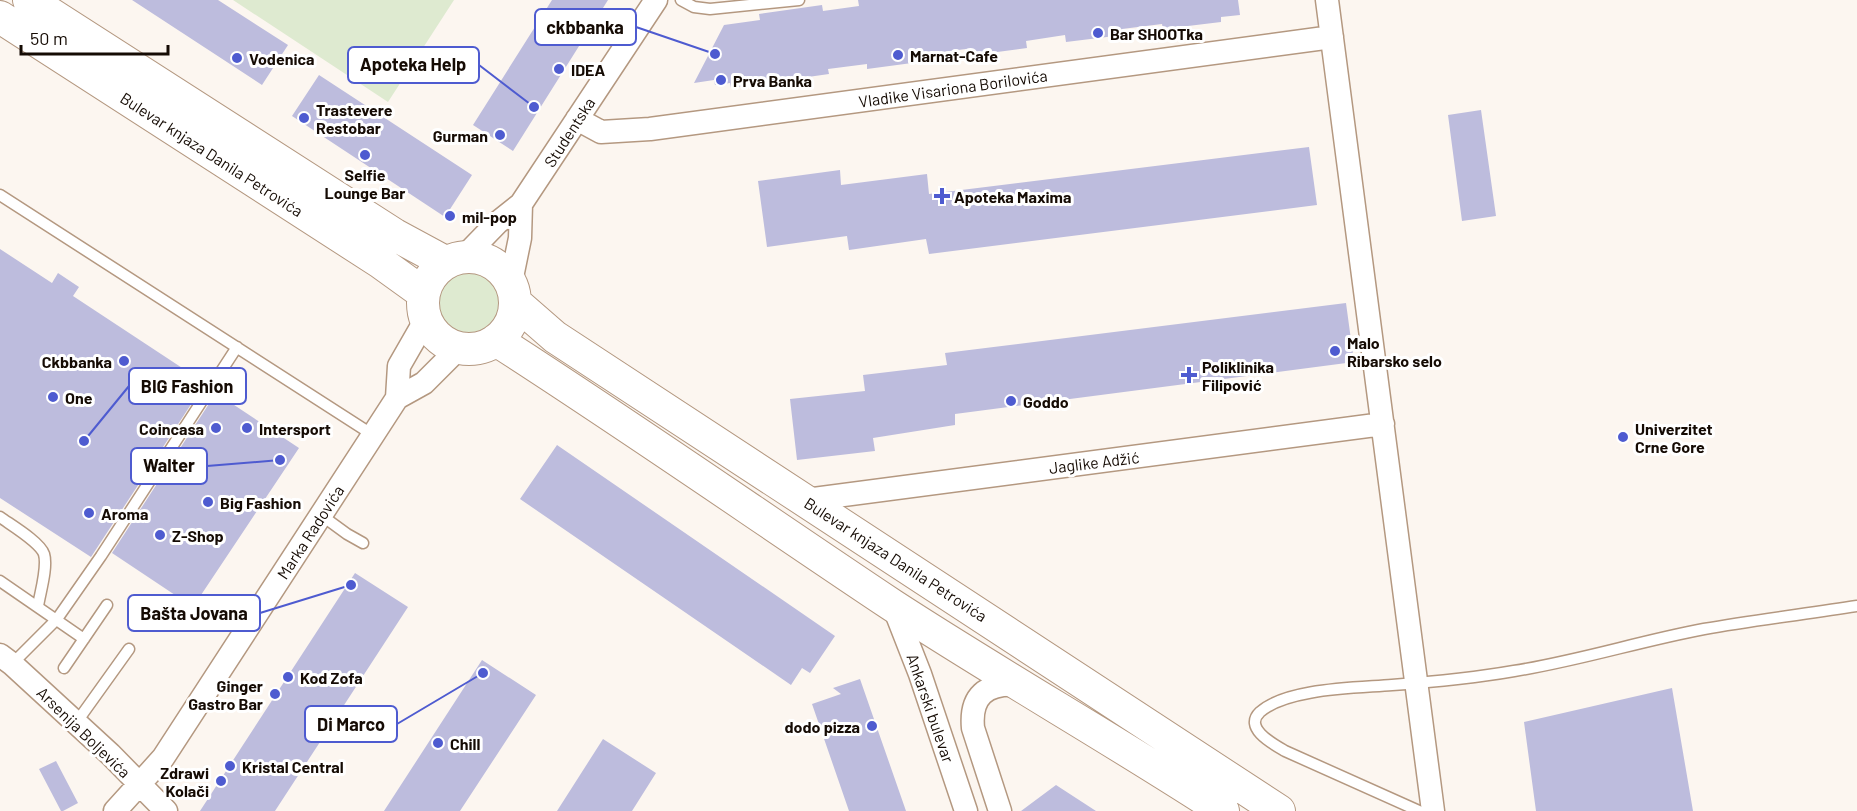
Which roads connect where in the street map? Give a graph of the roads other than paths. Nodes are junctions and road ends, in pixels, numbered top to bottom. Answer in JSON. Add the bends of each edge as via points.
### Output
{"nodes":[{"id":1,"x":28,"y":0,"type":"edge"},
{"id":2,"x":656,"y":0,"type":"edge"},
{"id":3,"x":681,"y":0,"type":"edge"},
{"id":4,"x":799,"y":0,"type":"edge"},
{"id":5,"x":1327,"y":0,"type":"edge"},
{"id":6,"x":6,"y":19,"type":"edge"},
{"id":7,"x":1332,"y":37,"type":"junction"},
{"id":8,"x":577,"y":119,"type":"junction"},
{"id":9,"x":0,"y":195,"type":"edge"},
{"id":10,"x":521,"y":204,"type":"junction"},
{"id":11,"x":455,"y":259,"type":"junction"},
{"id":12,"x":513,"y":292,"type":"junction"},
{"id":13,"x":424,"y":306,"type":"junction"},
{"id":14,"x":496,"y":340,"type":"junction"},
{"id":15,"x":237,"y":347,"type":"junction"},
{"id":16,"x":459,"y":348,"type":"junction"},
{"id":17,"x":397,"y":398,"type":"junction"},
{"id":18,"x":1383,"y":424,"type":"junction"},
{"id":19,"x":373,"y":435,"type":"junction"},
{"id":20,"x":806,"y":500,"type":"junction"},
{"id":21,"x":321,"y":515,"type":"junction"},
{"id":22,"x":0,"y":518,"type":"edge"},
{"id":23,"x":363,"y":543,"type":"dead end"},
{"id":24,"x":0,"y":581,"type":"edge"},
{"id":25,"x":107,"y":605,"type":"dead end"},
{"id":26,"x":893,"y":605,"type":"junction"},
{"id":27,"x":38,"y":606,"type":"junction"},
{"id":28,"x":1857,"y":606,"type":"edge"},
{"id":29,"x":57,"y":619,"type":"junction"},
{"id":30,"x":84,"y":639,"type":"junction"},
{"id":31,"x":129,"y":649,"type":"dead end"},
{"id":32,"x":6,"y":659,"type":"edge"},
{"id":33,"x":64,"y":668,"type":"dead end"},
{"id":34,"x":1418,"y":683,"type":"junction"},
{"id":35,"x":1017,"y":685,"type":"junction"},
{"id":36,"x":76,"y":723,"type":"junction"},
{"id":37,"x":140,"y":786,"type":"junction"},
{"id":38,"x":115,"y":811,"type":"edge"},
{"id":39,"x":166,"y":811,"type":"edge"},
{"id":40,"x":966,"y":811,"type":"edge"},
{"id":41,"x":1000,"y":811,"type":"edge"},
{"id":42,"x":1223,"y":811,"type":"edge"},
{"id":43,"x":1279,"y":811,"type":"edge"},
{"id":44,"x":1419,"y":811,"type":"edge"},
{"id":45,"x":1433,"y":811,"type":"edge"}],
"edges":[{"from":1,"to":11,"type":"main road","name":"Bulevar knjaza Danila Petrovića","via":[[395,235]]},
{"from":2,"to":8,"type":"street","name":"Studentska"},
{"from":3,"to":4,"type":"lane","via":[[710,9]]},
{"from":5,"to":7,"type":"street"},
{"from":6,"to":13,"type":"main road","name":"Bulevar knjaza Danila Petrovića","via":[[380,262]]},
{"from":7,"to":8,"type":"street","name":"Vladike Visariona Borilovića","via":[[650,129],[601,132]]},
{"from":7,"to":18,"type":"street"},
{"from":8,"to":10,"type":"street","name":"Studentska"},
{"from":9,"to":15,"type":"lane"},
{"from":10,"to":11,"type":"street","name":"Studentska"},
{"from":10,"to":12,"type":"street"},
{"from":11,"to":12,"type":"main road","name":"Bulevar knjaza Danila Petrovića","via":[[479,257],[492,262],[503,271]]},
{"from":11,"to":13,"type":"main road","via":[[435,270],[428,280]]},
{"from":12,"to":14,"type":"main road","via":[[513,317]]},
{"from":12,"to":20,"type":"main road","name":"Bulevar knjaza Danila Petrovića","via":[[555,337]]},
{"from":13,"to":16,"type":"main road","name":"Bulevar knjaza Danila Petrovića","via":[[434,332]]},
{"from":13,"to":17,"type":"street","name":"Marka Radovića","via":[[399,366]]},
{"from":14,"to":16,"type":"main road","via":[[472,349]]},
{"from":14,"to":26,"type":"main road"},
{"from":15,"to":19,"type":"lane"},
{"from":15,"to":29,"type":"lane"},
{"from":16,"to":17,"type":"street","name":"Marka Radovića","via":[[424,383]]},
{"from":17,"to":19,"type":"street","name":"Marka Radovića"},
{"from":18,"to":20,"type":"street","name":"Jaglike Adžić"},
{"from":18,"to":34,"type":"street"},
{"from":19,"to":21,"type":"street","name":"Marka Radovića"},
{"from":20,"to":43,"type":"main road","name":"Bulevar knjaza Danila Petrovića"},
{"from":21,"to":23,"type":"lane"},
{"from":21,"to":37,"type":"street","name":"Marka Radovića","via":[[163,758]]},
{"from":22,"to":27,"type":"lane","via":[[44,552]]},
{"from":24,"to":27,"type":"lane"},
{"from":25,"to":30,"type":"lane"},
{"from":26,"to":35,"type":"main road"},
{"from":26,"to":40,"type":"street","name":"Ankarski bulevar"},
{"from":27,"to":29,"type":"lane"},
{"from":28,"to":34,"type":"lane","via":[[1704,629],[1514,672]]},
{"from":29,"to":30,"type":"lane"},
{"from":29,"to":32,"type":"lane"},
{"from":30,"to":33,"type":"lane"},
{"from":31,"to":36,"type":"lane"},
{"from":32,"to":36,"type":"street","name":"Arsenija Boljevića"},
{"from":34,"to":44,"type":"lane","via":[[1294,696],[1260,712],[1256,723],[1267,741],[1285,751]]},
{"from":34,"to":45,"type":"street"},
{"from":35,"to":41,"type":"street","name":"Ankarski bulevar","via":[[1003,684],[985,691],[972,715]]},
{"from":35,"to":42,"type":"main road"},
{"from":36,"to":37,"type":"street","name":"Arsenija Boljevića"},
{"from":37,"to":38,"type":"street","name":"Marka Radovića"},
{"from":37,"to":39,"type":"street","name":"Arsenija Boljevića"}]}
